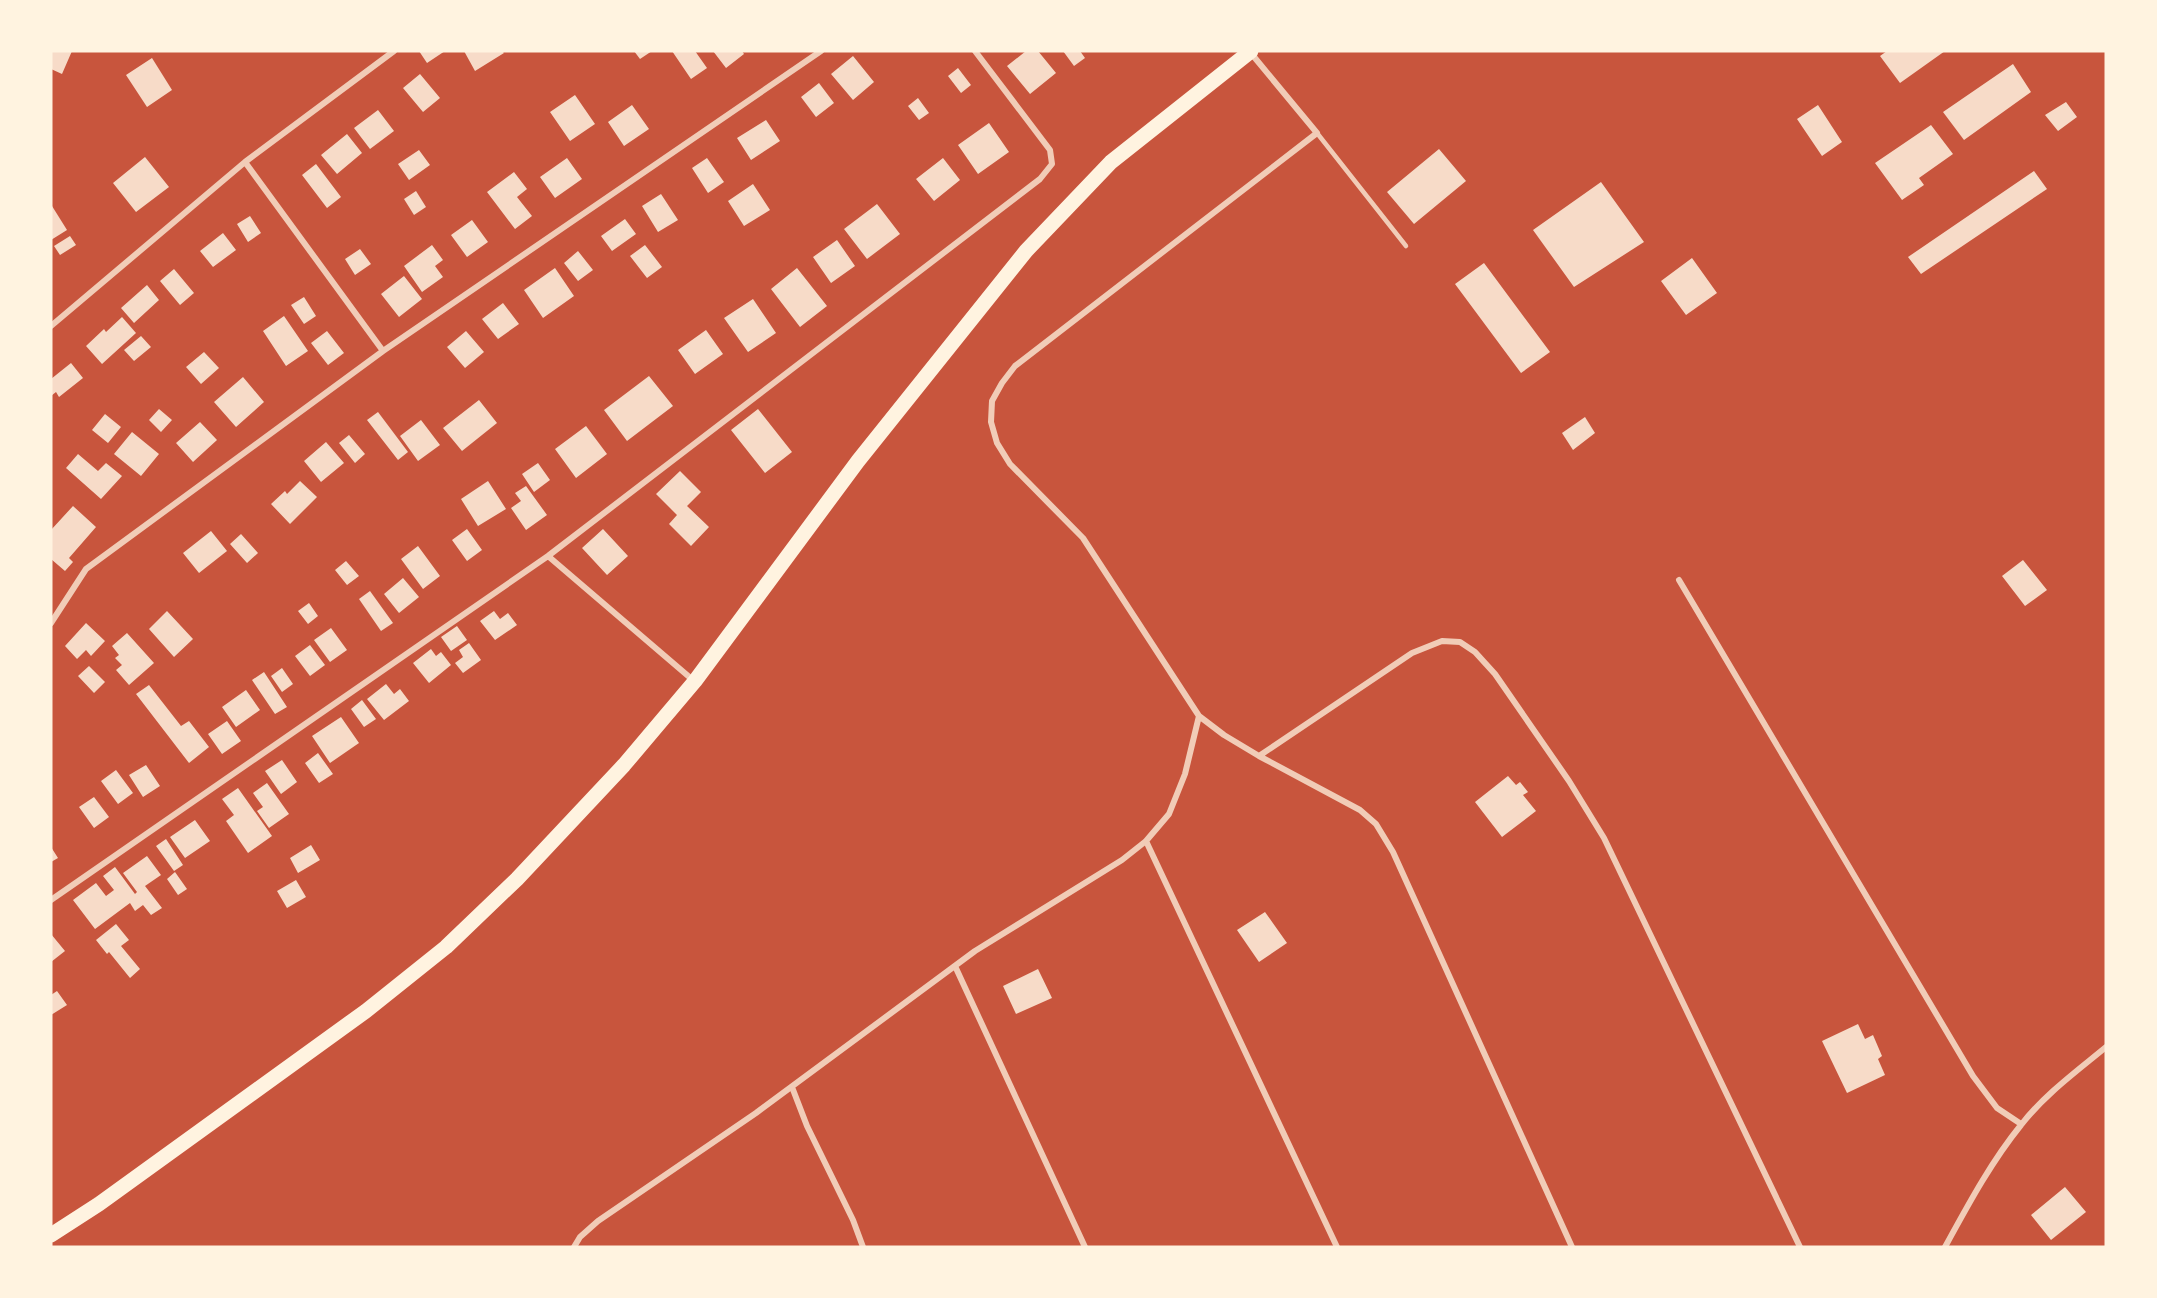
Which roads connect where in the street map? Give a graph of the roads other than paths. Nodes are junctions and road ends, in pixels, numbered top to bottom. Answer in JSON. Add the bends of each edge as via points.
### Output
{"nodes":[{"id":1,"x":394,"y":51,"type":"edge"},
{"id":2,"x":821,"y":51,"type":"edge"},
{"id":3,"x":975,"y":51,"type":"edge"},
{"id":4,"x":1250,"y":51,"type":"edge"},
{"id":5,"x":1317,"y":133,"type":"junction"},
{"id":6,"x":245,"y":162,"type":"junction"},
{"id":7,"x":1406,"y":246,"type":"dead end"},
{"id":8,"x":51,"y":326,"type":"edge"},
{"id":9,"x":383,"y":351,"type":"junction"},
{"id":10,"x":548,"y":556,"type":"junction"},
{"id":11,"x":1679,"y":580,"type":"dead end"},
{"id":12,"x":51,"y":623,"type":"edge"},
{"id":13,"x":695,"y":681,"type":"junction"},
{"id":14,"x":1199,"y":716,"type":"junction"},
{"id":15,"x":1259,"y":756,"type":"junction"},
{"id":16,"x":1146,"y":841,"type":"junction"},
{"id":17,"x":51,"y":900,"type":"edge"},
{"id":18,"x":955,"y":966,"type":"junction"},
{"id":19,"x":2106,"y":1047,"type":"edge"},
{"id":20,"x":792,"y":1087,"type":"junction"},
{"id":21,"x":2021,"y":1124,"type":"junction"},
{"id":22,"x":51,"y":1235,"type":"edge"},
{"id":23,"x":574,"y":1247,"type":"edge"},
{"id":24,"x":863,"y":1247,"type":"edge"},
{"id":25,"x":1085,"y":1247,"type":"edge"},
{"id":26,"x":1337,"y":1247,"type":"edge"},
{"id":27,"x":1572,"y":1247,"type":"edge"},
{"id":28,"x":1800,"y":1247,"type":"edge"},
{"id":29,"x":1946,"y":1247,"type":"edge"}],
"edges":[{"from":1,"to":6,"type":"street"},
{"from":2,"to":9,"type":"street"},
{"from":3,"to":10,"type":"street","via":[[1050,150],[1052,164],[1041,179]]},
{"from":4,"to":5,"type":"street"},
{"from":4,"to":13,"type":"main road","via":[[1111,162],[1026,251],[858,461]]},
{"from":5,"to":7,"type":"lane"},
{"from":5,"to":14,"type":"street","via":[[1016,366],[992,401],[991,422],[997,443],[1010,464],[1083,538]]},
{"from":6,"to":8,"type":"street"},
{"from":6,"to":9,"type":"street"},
{"from":9,"to":12,"type":"street","via":[[86,569]]},
{"from":10,"to":13,"type":"street"},
{"from":10,"to":17,"type":"street"},
{"from":11,"to":21,"type":"street","via":[[1973,1076],[1997,1108]]},
{"from":13,"to":22,"type":"main road","via":[[616,773],[446,948],[356,1018]]},
{"from":14,"to":15,"type":"street"},
{"from":14,"to":16,"type":"street","via":[[1185,774],[1169,814]]},
{"from":15,"to":27,"type":"street","via":[[1360,810],[1376,824]]},
{"from":15,"to":28,"type":"street","via":[[1412,653],[1442,641],[1460,642],[1475,652],[1495,674],[1604,838]]},
{"from":16,"to":18,"type":"street"},
{"from":16,"to":26,"type":"street"},
{"from":18,"to":20,"type":"street"},
{"from":18,"to":25,"type":"street"},
{"from":19,"to":21,"type":"street"},
{"from":20,"to":23,"type":"street","via":[[598,1221]]},
{"from":20,"to":24,"type":"street"},
{"from":21,"to":29,"type":"street","via":[[1972,1197]]}]}
